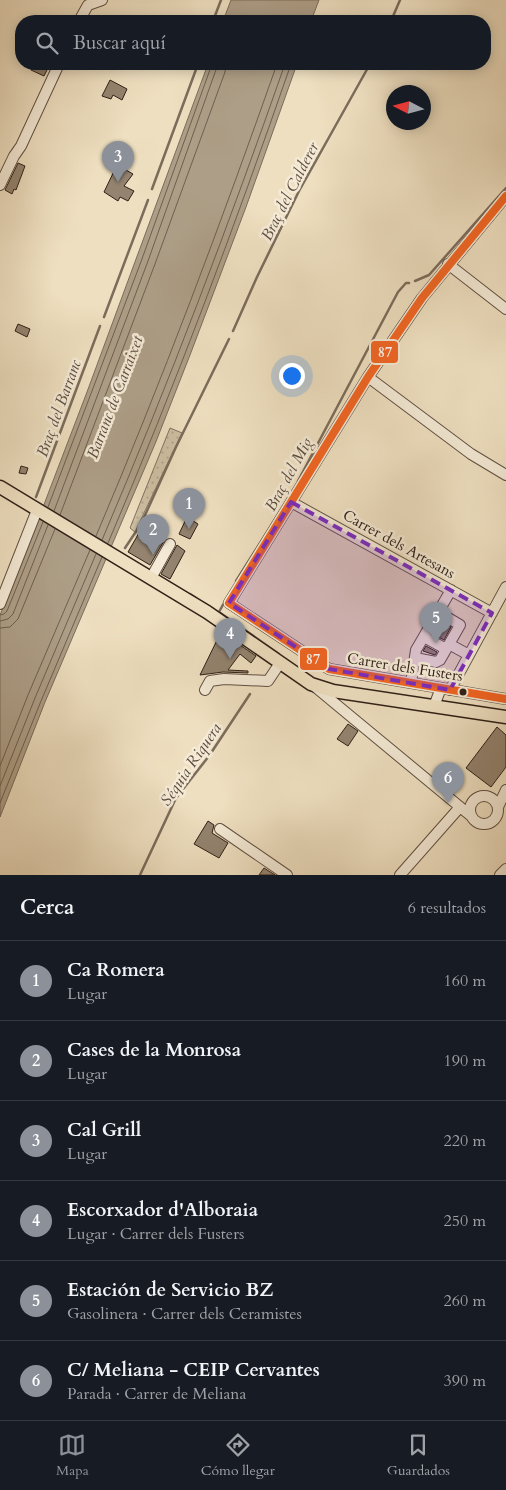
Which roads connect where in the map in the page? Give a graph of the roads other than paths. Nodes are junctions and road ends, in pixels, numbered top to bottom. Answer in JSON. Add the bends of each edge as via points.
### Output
{"nodes":[{"id":1,"x":97,"y":1,"type":"edge"},
{"id":2,"x":82,"y":15,"type":"edge"},
{"id":3,"x":56,"y":70,"type":"edge"},
{"id":4,"x":0,"y":185,"type":"edge"},
{"id":5,"x":506,"y":196,"type":"edge"},
{"id":6,"x":448,"y":264,"type":"junction"},
{"id":7,"x":506,"y":309,"type":"edge"},
{"id":8,"x":368,"y":377,"type":"junction"},
{"id":9,"x":506,"y":475,"type":"edge"},
{"id":10,"x":0,"y":487,"type":"edge"},
{"id":11,"x":292,"y":502,"type":"junction"},
{"id":12,"x":38,"y":512,"type":"junction"},
{"id":13,"x":170,"y":544,"type":"dead end"},
{"id":14,"x":151,"y":578,"type":"junction"},
{"id":15,"x":506,"y":587,"type":"edge"},
{"id":16,"x":451,"y":590,"type":"junction"},
{"id":17,"x":0,"y":604,"type":"edge"},
{"id":18,"x":438,"y":612,"type":"junction"},
{"id":19,"x":492,"y":613,"type":"junction"},
{"id":20,"x":424,"y":637,"type":"junction"},
{"id":21,"x":448,"y":646,"type":"junction"},
{"id":22,"x":468,"y":655,"type":"junction"},
{"id":23,"x":414,"y":658,"type":"junction"},
{"id":24,"x":280,"y":663,"type":"junction"},
{"id":25,"x":411,"y":683,"type":"junction"},
{"id":26,"x":311,"y":684,"type":"junction"},
{"id":27,"x":446,"y":689,"type":"junction"},
{"id":28,"x":205,"y":690,"type":"dead end"},
{"id":29,"x":506,"y":699,"type":"edge"},
{"id":30,"x":434,"y":706,"type":"junction"},
{"id":31,"x":506,"y":717,"type":"edge"},
{"id":32,"x":505,"y":792,"type":"edge"},
{"id":33,"x":499,"y":806,"type":"edge"},
{"id":34,"x":460,"y":807,"type":"junction"},
{"id":35,"x":471,"y":816,"type":"junction"},
{"id":36,"x":220,"y":829,"type":"dead end"},
{"id":37,"x":506,"y":868,"type":"edge"},
{"id":38,"x":287,"y":875,"type":"edge"},
{"id":39,"x":400,"y":875,"type":"edge"},
{"id":40,"x":500,"y":875,"type":"edge"}],
"edges":[{"from":1,"to":2,"type":"street","via":[[88,5]]},
{"from":3,"to":4,"type":"street"},
{"from":5,"to":6,"type":"street"},
{"from":6,"to":7,"type":"street"},
{"from":6,"to":8,"type":"street"},
{"from":8,"to":9,"type":"street","via":[[471,454]]},
{"from":8,"to":11,"type":"street"},
{"from":10,"to":12,"type":"main road"},
{"from":11,"to":16,"type":"street","name":"Carrer dels Artesans"},
{"from":11,"to":25,"type":"street","name":"Carrer dels Fusters","via":[[229,603],[328,669]]},
{"from":12,"to":14,"type":"main road"},
{"from":12,"to":17,"type":"street"},
{"from":13,"to":14,"type":"street"},
{"from":14,"to":24,"type":"main road"},
{"from":15,"to":19,"type":"street"},
{"from":16,"to":18,"type":"street"},
{"from":16,"to":19,"type":"street","name":"Carrer dels Artesans"},
{"from":18,"to":20,"type":"street"},
{"from":18,"to":21,"type":"street","via":[[460,625]]},
{"from":19,"to":22,"type":"street"},
{"from":20,"to":21,"type":"street"},
{"from":20,"to":23,"type":"street"},
{"from":21,"to":22,"type":"street"},
{"from":21,"to":23,"type":"street","via":[[436,662]]},
{"from":22,"to":27,"type":"street"},
{"from":23,"to":25,"type":"street"},
{"from":24,"to":26,"type":"main road"},
{"from":24,"to":28,"type":"street","via":[[268,681],[224,679],[210,681]]},
{"from":25,"to":27,"type":"street","name":"Carrer dels Fusters"},
{"from":26,"to":30,"type":"main road","via":[[333,691]]},
{"from":26,"to":34,"type":"street"},
{"from":27,"to":29,"type":"street","name":"Carrer dels Fusters"},
{"from":27,"to":30,"type":"street"},
{"from":30,"to":31,"type":"main road"},
{"from":32,"to":33,"type":"street"},
{"from":33,"to":35,"type":"street","via":[[496,818],[489,824],[480,824]]},
{"from":33,"to":35,"type":"street","via":[[486,796],[477,798],[471,804]]},
{"from":34,"to":35,"type":"street"},
{"from":34,"to":39,"type":"street"},
{"from":36,"to":38,"type":"street"},
{"from":37,"to":40,"type":"street"}]}
